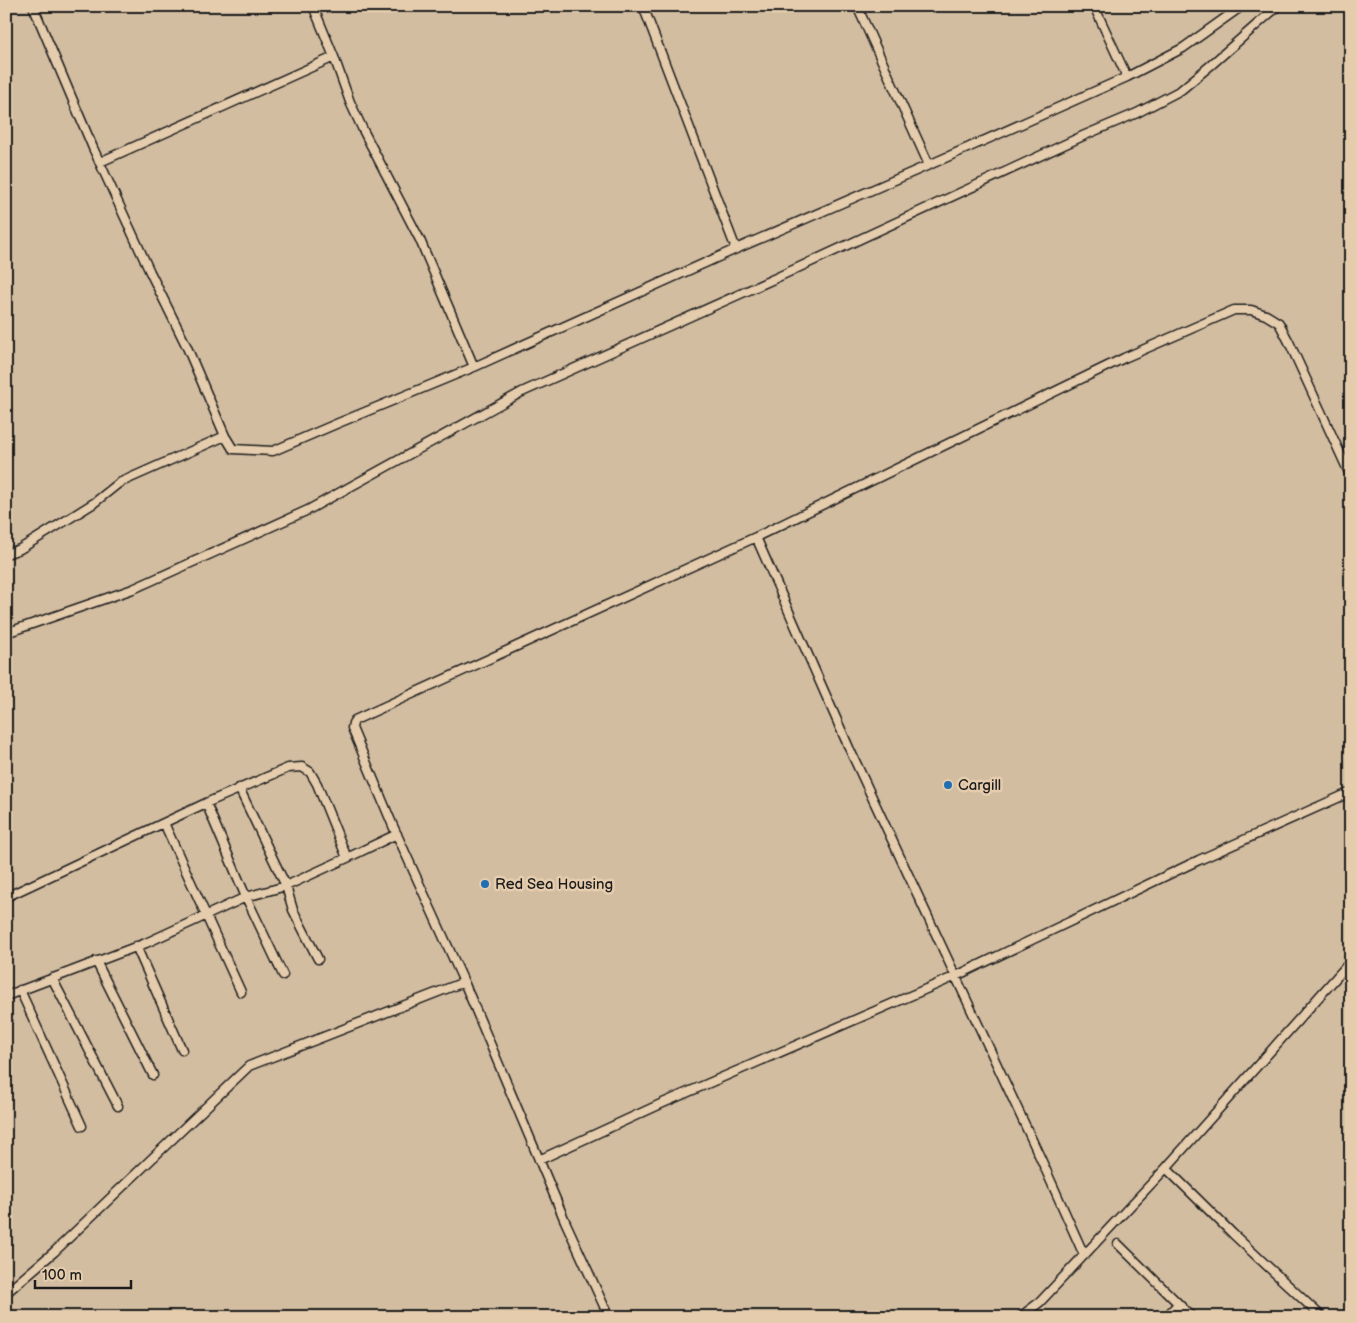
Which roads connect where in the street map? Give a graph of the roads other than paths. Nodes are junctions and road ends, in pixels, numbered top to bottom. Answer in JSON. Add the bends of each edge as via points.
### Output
{"nodes":[{"id":1,"x":33,"y":6,"type":"edge"},
{"id":2,"x":313,"y":6,"type":"edge"},
{"id":3,"x":643,"y":6,"type":"edge"},
{"id":4,"x":857,"y":6,"type":"edge"},
{"id":5,"x":1094,"y":6,"type":"edge"},
{"id":6,"x":1242,"y":6,"type":"edge"},
{"id":7,"x":1278,"y":6,"type":"edge"},
{"id":8,"x":334,"y":57,"type":"junction"},
{"id":9,"x":1127,"y":77,"type":"junction"},
{"id":10,"x":100,"y":162,"type":"junction"},
{"id":11,"x":929,"y":165,"type":"junction"},
{"id":12,"x":736,"y":249,"type":"junction"},
{"id":13,"x":474,"y":367,"type":"junction"},
{"id":14,"x":225,"y":436,"type":"junction"},
{"id":15,"x":1351,"y":477,"type":"edge"},
{"id":16,"x":756,"y":536,"type":"junction"},
{"id":17,"x":6,"y":554,"type":"edge"},
{"id":18,"x":6,"y":633,"type":"edge"},
{"id":19,"x":239,"y":788,"type":"junction"},
{"id":20,"x":1351,"y":792,"type":"edge"},
{"id":21,"x":206,"y":803,"type":"junction"},
{"id":22,"x":164,"y":823,"type":"junction"},
{"id":23,"x":397,"y":834,"type":"junction"},
{"id":24,"x":347,"y":858,"type":"junction"},
{"id":25,"x":286,"y":886,"type":"junction"},
{"id":26,"x":6,"y":897,"type":"edge"},
{"id":27,"x":246,"y":897,"type":"junction"},
{"id":28,"x":206,"y":914,"type":"junction"},
{"id":29,"x":136,"y":946,"type":"junction"},
{"id":30,"x":318,"y":959,"type":"dead end"},
{"id":31,"x":96,"y":961,"type":"junction"},
{"id":32,"x":1351,"y":961,"type":"edge"},
{"id":33,"x":283,"y":975,"type":"dead end"},
{"id":34,"x":956,"y":976,"type":"junction"},
{"id":35,"x":52,"y":978,"type":"junction"},
{"id":36,"x":464,"y":982,"type":"junction"},
{"id":37,"x":20,"y":990,"type":"junction"},
{"id":38,"x":241,"y":992,"type":"dead end"},
{"id":39,"x":6,"y":996,"type":"edge"},
{"id":40,"x":182,"y":1050,"type":"dead end"},
{"id":41,"x":153,"y":1075,"type":"dead end"},
{"id":42,"x":118,"y":1106,"type":"dead end"},
{"id":43,"x":82,"y":1126,"type":"dead end"},
{"id":44,"x":538,"y":1160,"type":"junction"},
{"id":45,"x":1166,"y":1168,"type":"junction"},
{"id":46,"x":1118,"y":1244,"type":"dead end"},
{"id":47,"x":1084,"y":1255,"type":"junction"},
{"id":48,"x":6,"y":1293,"type":"edge"},
{"id":49,"x":1178,"y":1304,"type":"junction"},
{"id":50,"x":609,"y":1317,"type":"edge"},
{"id":51,"x":1020,"y":1317,"type":"edge"},
{"id":52,"x":1166,"y":1317,"type":"edge"},
{"id":53,"x":1192,"y":1317,"type":"edge"},
{"id":54,"x":1322,"y":1317,"type":"edge"}],
"edges":[{"from":1,"to":10,"type":"street"},
{"from":2,"to":8,"type":"street"},
{"from":3,"to":12,"type":"street"},
{"from":4,"to":11,"type":"street"},
{"from":5,"to":9,"type":"street"},
{"from":6,"to":9,"type":"street","via":[[1183,48]]},
{"from":7,"to":18,"type":"street","via":[[1181,90],[1137,113],[522,392],[308,510],[133,589]]},
{"from":8,"to":10,"type":"street"},
{"from":8,"to":13,"type":"street","via":[[350,102],[420,240]]},
{"from":9,"to":11,"type":"street"},
{"from":10,"to":14,"type":"street"},
{"from":11,"to":12,"type":"street"},
{"from":12,"to":13,"type":"street"},
{"from":13,"to":14,"type":"street","via":[[272,451],[233,449]]},
{"from":14,"to":17,"type":"street","via":[[119,483],[94,503],[20,550]]},
{"from":15,"to":16,"type":"street","via":[[1279,323],[1251,310],[1234,310],[1083,377]]},
{"from":16,"to":23,"type":"street","via":[[355,720],[352,728]]},
{"from":16,"to":34,"type":"street","via":[[850,750]]},
{"from":19,"to":21,"type":"street"},
{"from":19,"to":24,"type":"street","via":[[288,768],[302,767],[310,772]]},
{"from":19,"to":25,"type":"street"},
{"from":20,"to":34,"type":"street","via":[[1199,860]]},
{"from":21,"to":22,"type":"street"},
{"from":21,"to":27,"type":"street"},
{"from":22,"to":26,"type":"street"},
{"from":22,"to":28,"type":"street"},
{"from":23,"to":24,"type":"street"},
{"from":23,"to":36,"type":"street"},
{"from":24,"to":25,"type":"street"},
{"from":25,"to":27,"type":"street"},
{"from":25,"to":30,"type":"street","via":[[293,910]]},
{"from":27,"to":28,"type":"street"},
{"from":27,"to":33,"type":"street"},
{"from":28,"to":29,"type":"street"},
{"from":28,"to":38,"type":"street"},
{"from":29,"to":31,"type":"street"},
{"from":29,"to":40,"type":"street"},
{"from":31,"to":35,"type":"street"},
{"from":31,"to":41,"type":"street"},
{"from":32,"to":45,"type":"street"},
{"from":34,"to":44,"type":"street"},
{"from":34,"to":47,"type":"street"},
{"from":35,"to":37,"type":"street"},
{"from":35,"to":42,"type":"street"},
{"from":36,"to":44,"type":"street"},
{"from":36,"to":48,"type":"street","via":[[249,1066],[54,1252]]},
{"from":37,"to":39,"type":"street"},
{"from":37,"to":43,"type":"street"},
{"from":44,"to":50,"type":"street"},
{"from":45,"to":47,"type":"street"},
{"from":45,"to":54,"type":"street"},
{"from":46,"to":49,"type":"street"},
{"from":47,"to":51,"type":"street","via":[[1040,1302]]},
{"from":49,"to":52,"type":"street"},
{"from":49,"to":53,"type":"street"}]}
